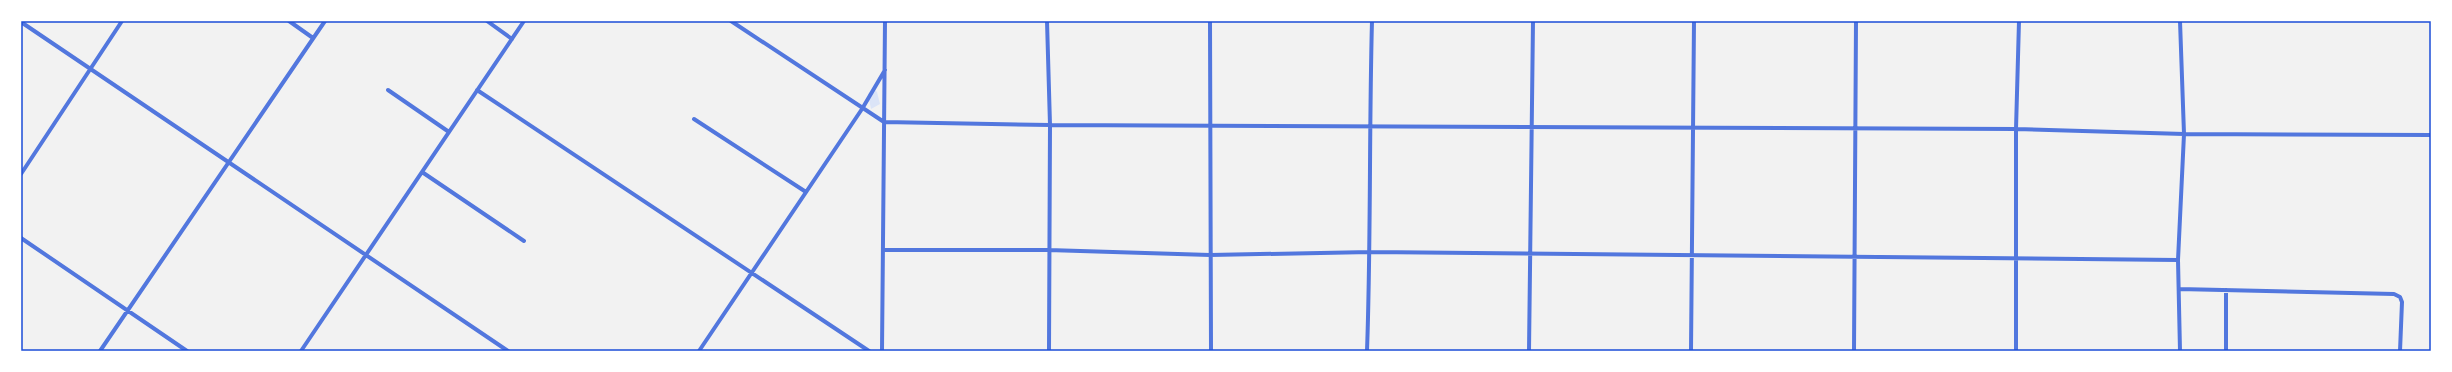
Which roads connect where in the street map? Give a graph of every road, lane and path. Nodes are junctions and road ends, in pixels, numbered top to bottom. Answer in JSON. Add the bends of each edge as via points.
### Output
{"nodes":[{"id":1,"x":122,"y":21,"type":"edge"},
{"id":2,"x":289,"y":21,"type":"edge"},
{"id":3,"x":325,"y":21,"type":"edge"},
{"id":4,"x":487,"y":21,"type":"edge"},
{"id":5,"x":524,"y":21,"type":"edge"},
{"id":6,"x":731,"y":21,"type":"edge"},
{"id":7,"x":885,"y":21,"type":"edge"},
{"id":8,"x":1047,"y":21,"type":"edge"},
{"id":9,"x":1210,"y":21,"type":"edge"},
{"id":10,"x":1372,"y":21,"type":"edge"},
{"id":11,"x":1533,"y":21,"type":"edge"},
{"id":12,"x":1694,"y":21,"type":"edge"},
{"id":13,"x":1856,"y":21,"type":"edge"},
{"id":14,"x":2019,"y":21,"type":"edge"},
{"id":15,"x":2180,"y":21,"type":"edge"},
{"id":16,"x":21,"y":22,"type":"edge"},
{"id":17,"x":313,"y":38,"type":"junction"},
{"id":18,"x":512,"y":39,"type":"junction"},
{"id":19,"x":92,"y":70,"type":"junction"},
{"id":20,"x":885,"y":70,"type":"junction"},
{"id":21,"x":388,"y":90,"type":"dead end"},
{"id":22,"x":477,"y":90,"type":"junction"},
{"id":23,"x":862,"y":109,"type":"junction"},
{"id":24,"x":694,"y":119,"type":"dead end"},
{"id":25,"x":884,"y":122,"type":"junction"},
{"id":26,"x":1050,"y":124,"type":"junction"},
{"id":27,"x":1370,"y":125,"type":"junction"},
{"id":28,"x":1210,"y":126,"type":"junction"},
{"id":29,"x":1532,"y":127,"type":"junction"},
{"id":30,"x":1694,"y":127,"type":"junction"},
{"id":31,"x":1855,"y":128,"type":"junction"},
{"id":32,"x":2016,"y":129,"type":"junction"},
{"id":33,"x":449,"y":132,"type":"junction"},
{"id":34,"x":2184,"y":134,"type":"junction"},
{"id":35,"x":2431,"y":135,"type":"edge"},
{"id":36,"x":229,"y":162,"type":"junction"},
{"id":37,"x":422,"y":172,"type":"junction"},
{"id":38,"x":21,"y":174,"type":"edge"},
{"id":39,"x":806,"y":192,"type":"junction"},
{"id":40,"x":21,"y":238,"type":"edge"},
{"id":41,"x":524,"y":242,"type":"dead end"},
{"id":42,"x":883,"y":250,"type":"junction"},
{"id":43,"x":1048,"y":250,"type":"junction"},
{"id":44,"x":1371,"y":252,"type":"junction"},
{"id":45,"x":1531,"y":253,"type":"junction"},
{"id":46,"x":366,"y":255,"type":"junction"},
{"id":47,"x":1210,"y":255,"type":"junction"},
{"id":48,"x":1692,"y":255,"type":"junction"},
{"id":49,"x":1855,"y":257,"type":"junction"},
{"id":50,"x":2017,"y":258,"type":"junction"},
{"id":51,"x":2178,"y":260,"type":"junction"},
{"id":52,"x":751,"y":274,"type":"junction"},
{"id":53,"x":2179,"y":289,"type":"junction"},
{"id":54,"x":2226,"y":290,"type":"junction"},
{"id":55,"x":128,"y":311,"type":"junction"},
{"id":56,"x":501,"y":349,"type":"edge"},
{"id":57,"x":100,"y":351,"type":"edge"},
{"id":58,"x":187,"y":351,"type":"edge"},
{"id":59,"x":301,"y":351,"type":"edge"},
{"id":60,"x":508,"y":351,"type":"edge"},
{"id":61,"x":699,"y":351,"type":"edge"},
{"id":62,"x":869,"y":351,"type":"edge"},
{"id":63,"x":882,"y":351,"type":"edge"},
{"id":64,"x":1048,"y":351,"type":"edge"},
{"id":65,"x":1211,"y":351,"type":"edge"},
{"id":66,"x":1367,"y":351,"type":"edge"},
{"id":67,"x":1529,"y":351,"type":"edge"},
{"id":68,"x":1692,"y":351,"type":"edge"},
{"id":69,"x":1854,"y":351,"type":"edge"},
{"id":70,"x":2016,"y":351,"type":"edge"},
{"id":71,"x":2180,"y":351,"type":"edge"},
{"id":72,"x":2226,"y":351,"type":"edge"},
{"id":73,"x":2400,"y":351,"type":"edge"}],
"edges":[{"from":1,"to":19,"type":"street"},
{"from":2,"to":17,"type":"street"},
{"from":3,"to":17,"type":"street"},
{"from":4,"to":18,"type":"street"},
{"from":5,"to":18,"type":"street"},
{"from":6,"to":23,"type":"street"},
{"from":7,"to":20,"type":"street"},
{"from":8,"to":26,"type":"street"},
{"from":9,"to":28,"type":"street"},
{"from":10,"to":27,"type":"street"},
{"from":11,"to":29,"type":"street"},
{"from":12,"to":30,"type":"street"},
{"from":13,"to":31,"type":"street"},
{"from":14,"to":32,"type":"street"},
{"from":15,"to":34,"type":"street"},
{"from":16,"to":19,"type":"street"},
{"from":17,"to":36,"type":"street"},
{"from":18,"to":22,"type":"street"},
{"from":19,"to":36,"type":"street"},
{"from":19,"to":38,"type":"street"},
{"from":20,"to":23,"type":"street"},
{"from":20,"to":25,"type":"street"},
{"from":21,"to":33,"type":"street"},
{"from":22,"to":33,"type":"street"},
{"from":22,"to":52,"type":"street"},
{"from":23,"to":25,"type":"street"},
{"from":23,"to":39,"type":"street"},
{"from":24,"to":39,"type":"street"},
{"from":25,"to":26,"type":"street"},
{"from":25,"to":42,"type":"street"},
{"from":26,"to":28,"type":"street"},
{"from":26,"to":43,"type":"street"},
{"from":27,"to":28,"type":"street"},
{"from":27,"to":29,"type":"street"},
{"from":27,"to":44,"type":"street"},
{"from":28,"to":47,"type":"street"},
{"from":29,"to":30,"type":"street"},
{"from":29,"to":45,"type":"street"},
{"from":30,"to":31,"type":"street"},
{"from":30,"to":48,"type":"street"},
{"from":31,"to":32,"type":"street"},
{"from":31,"to":49,"type":"street"},
{"from":32,"to":34,"type":"street"},
{"from":32,"to":50,"type":"street"},
{"from":33,"to":37,"type":"street"},
{"from":34,"to":35,"type":"street"},
{"from":34,"to":51,"type":"street"},
{"from":36,"to":46,"type":"street"},
{"from":36,"to":55,"type":"street"},
{"from":37,"to":41,"type":"street"},
{"from":37,"to":46,"type":"street"},
{"from":39,"to":52,"type":"street"},
{"from":40,"to":55,"type":"street"},
{"from":42,"to":43,"type":"street"},
{"from":42,"to":63,"type":"street"},
{"from":43,"to":47,"type":"street"},
{"from":43,"to":64,"type":"street"},
{"from":44,"to":45,"type":"street"},
{"from":44,"to":47,"type":"street"},
{"from":44,"to":66,"type":"street"},
{"from":45,"to":48,"type":"street"},
{"from":45,"to":67,"type":"street"},
{"from":46,"to":56,"type":"street"},
{"from":46,"to":59,"type":"street"},
{"from":47,"to":65,"type":"street"},
{"from":48,"to":49,"type":"street"},
{"from":48,"to":68,"type":"street"},
{"from":49,"to":50,"type":"street"},
{"from":49,"to":69,"type":"street"},
{"from":50,"to":51,"type":"street"},
{"from":50,"to":70,"type":"street"},
{"from":51,"to":53,"type":"street"},
{"from":52,"to":61,"type":"street"},
{"from":52,"to":62,"type":"street"},
{"from":53,"to":54,"type":"street"},
{"from":53,"to":71,"type":"street"},
{"from":54,"to":72,"type":"street"},
{"from":54,"to":73,"type":"street","via":[[2394,294],[2400,297],[2402,302]]},
{"from":55,"to":57,"type":"street"},
{"from":55,"to":58,"type":"street"},
{"from":56,"to":60,"type":"street"}]}
